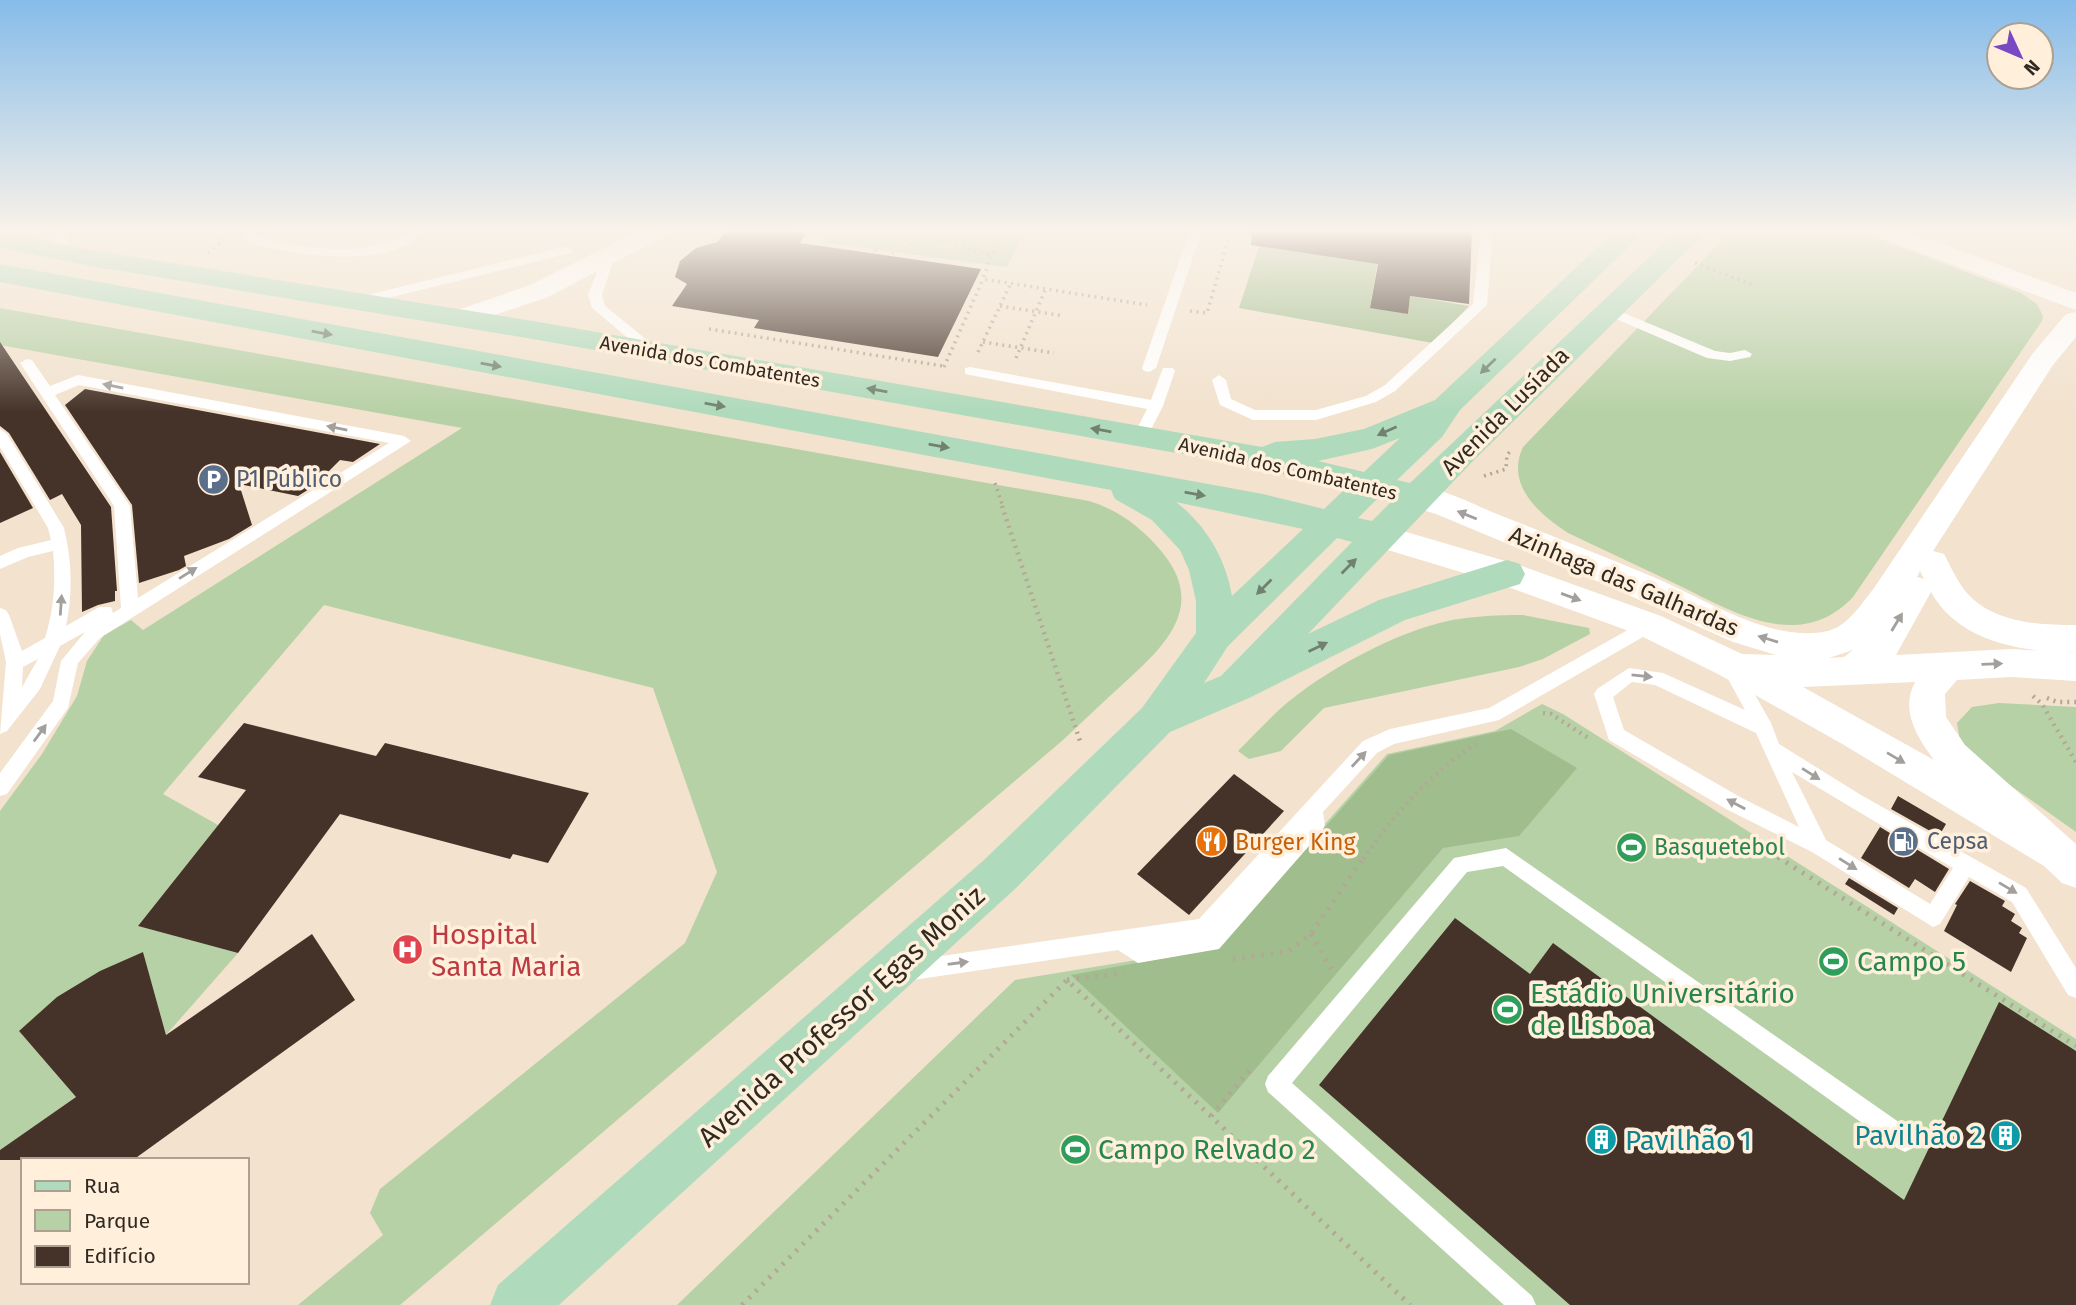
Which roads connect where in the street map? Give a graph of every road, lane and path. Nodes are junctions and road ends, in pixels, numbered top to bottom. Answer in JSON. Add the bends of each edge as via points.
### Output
{"nodes":[{"id":1,"x":95,"y":291,"type":"edge"},
{"id":2,"x":310,"y":291,"type":"edge"},
{"id":3,"x":401,"y":291,"type":"edge"},
{"id":4,"x":493,"y":291,"type":"edge"},
{"id":5,"x":541,"y":291,"type":"edge"},
{"id":6,"x":596,"y":291,"type":"edge"},
{"id":7,"x":978,"y":291,"type":"edge"},
{"id":8,"x":1007,"y":291,"type":"edge"},
{"id":9,"x":1045,"y":291,"type":"edge"},
{"id":10,"x":1064,"y":291,"type":"edge"},
{"id":11,"x":1176,"y":291,"type":"edge"},
{"id":12,"x":1213,"y":291,"type":"edge"},
{"id":13,"x":1481,"y":291,"type":"edge"},
{"id":14,"x":1568,"y":291,"type":"edge"},
{"id":15,"x":1628,"y":291,"type":"edge"},
{"id":16,"x":2046,"y":291,"type":"edge"},
{"id":17,"x":360,"y":301,"type":"junction"},
{"id":18,"x":2076,"y":302,"type":"edge"},
{"id":19,"x":1000,"y":306,"type":"junction"},
{"id":20,"x":1170,"y":308,"type":"junction"},
{"id":21,"x":1607,"y":310,"type":"junction"},
{"id":22,"x":1037,"y":311,"type":"junction"},
{"id":23,"x":1207,"y":313,"type":"dead end"},
{"id":24,"x":1064,"y":316,"type":"dead end"},
{"id":25,"x":462,"y":318,"type":"junction"},
{"id":26,"x":2076,"y":320,"type":"edge"},
{"id":27,"x":709,"y":329,"type":"dead end"},
{"id":28,"x":983,"y":342,"type":"junction"},
{"id":29,"x":1021,"y":348,"type":"junction"},
{"id":30,"x":652,"y":351,"type":"junction"},
{"id":31,"x":2076,"y":352,"type":"edge"},
{"id":32,"x":424,"y":353,"type":"junction"},
{"id":33,"x":1054,"y":353,"type":"dead end"},
{"id":34,"x":1745,"y":354,"type":"dead end"},
{"id":35,"x":27,"y":363,"type":"dead end"},
{"id":36,"x":943,"y":366,"type":"junction"},
{"id":37,"x":1149,"y":368,"type":"dead end"},
{"id":38,"x":970,"y":371,"type":"junction"},
{"id":39,"x":1168,"y":371,"type":"dead end"},
{"id":40,"x":1008,"y":378,"type":"junction"},
{"id":41,"x":1219,"y":380,"type":"dead end"},
{"id":42,"x":47,"y":393,"type":"junction"},
{"id":43,"x":1449,"y":403,"type":"junction"},
{"id":44,"x":1156,"y":406,"type":"junction"},
{"id":45,"x":0,"y":434,"type":"edge"},
{"id":46,"x":1140,"y":436,"type":"junction"},
{"id":47,"x":985,"y":455,"type":"junction"},
{"id":48,"x":1250,"y":455,"type":"junction"},
{"id":49,"x":1104,"y":477,"type":"junction"},
{"id":50,"x":1370,"y":486,"type":"junction"},
{"id":51,"x":1417,"y":497,"type":"junction"},
{"id":52,"x":1331,"y":522,"type":"junction"},
{"id":53,"x":1379,"y":536,"type":"junction"},
{"id":54,"x":61,"y":543,"type":"junction"},
{"id":55,"x":0,"y":563,"type":"edge"},
{"id":56,"x":1932,"y":563,"type":"junction"},
{"id":57,"x":1507,"y":574,"type":"junction"},
{"id":58,"x":130,"y":603,"type":"junction"},
{"id":59,"x":0,"y":615,"type":"edge"},
{"id":60,"x":1649,"y":625,"type":"junction"},
{"id":61,"x":1215,"y":636,"type":"junction"},
{"id":62,"x":2076,"y":639,"type":"edge"},
{"id":63,"x":54,"y":642,"type":"junction"},
{"id":64,"x":1843,"y":657,"type":"junction"},
{"id":65,"x":16,"y":663,"type":"junction"},
{"id":66,"x":1730,"y":664,"type":"junction"},
{"id":67,"x":1950,"y":666,"type":"junction"},
{"id":68,"x":2076,"y":667,"type":"edge"},
{"id":69,"x":1235,"y":687,"type":"junction"},
{"id":70,"x":2023,"y":688,"type":"dead end"},
{"id":71,"x":13,"y":709,"type":"junction"},
{"id":72,"x":1540,"y":712,"type":"dead end"},
{"id":73,"x":1156,"y":720,"type":"junction"},
{"id":74,"x":0,"y":726,"type":"edge"},
{"id":75,"x":1764,"y":728,"type":"junction"},
{"id":76,"x":1487,"y":739,"type":"dead end"},
{"id":77,"x":1598,"y":744,"type":"dead end"},
{"id":78,"x":1771,"y":750,"type":"junction"},
{"id":79,"x":2076,"y":762,"type":"edge"},
{"id":80,"x":1094,"y":781,"type":"junction"},
{"id":81,"x":0,"y":788,"type":"edge"},
{"id":82,"x":1819,"y":846,"type":"junction"},
{"id":83,"x":1761,"y":847,"type":"dead end"},
{"id":84,"x":2066,"y":861,"type":"edge"},
{"id":85,"x":1967,"y":863,"type":"junction"},
{"id":86,"x":890,"y":973,"type":"junction"},
{"id":87,"x":1324,"y":982,"type":"dead end"},
{"id":88,"x":2076,"y":988,"type":"edge"},
{"id":89,"x":2076,"y":1046,"type":"edge"},
{"id":90,"x":1255,"y":1065,"type":"dead end"},
{"id":91,"x":1211,"y":1116,"type":"junction"},
{"id":92,"x":1905,"y":1140,"type":"dead end"},
{"id":93,"x":518,"y":1305,"type":"edge"},
{"id":94,"x":742,"y":1305,"type":"edge"},
{"id":95,"x":1410,"y":1305,"type":"edge"},
{"id":96,"x":1523,"y":1305,"type":"edge"}],
"edges":[{"from":1,"to":32,"type":"main road","name":"Avenida dos Combatentes","one_way":true},
{"from":2,"to":17,"type":"main road","name":"Avenida dos Combatentes"},
{"from":3,"to":17,"type":"lane"},
{"from":4,"to":25,"type":"street"},
{"from":5,"to":25,"type":"street"},
{"from":6,"to":30,"type":"lane","via":[[599,308]]},
{"from":7,"to":36,"type":"path"},
{"from":8,"to":19,"type":"path"},
{"from":9,"to":22,"type":"path"},
{"from":10,"to":20,"type":"path"},
{"from":11,"to":20,"type":"lane"},
{"from":12,"to":23,"type":"path"},
{"from":13,"to":41,"type":"lane","via":[[1480,305],[1390,388],[1371,399],[1316,415],[1253,415],[1225,402]]},
{"from":14,"to":43,"type":"main road","name":"Avenida Lusíada","one_way":true},
{"from":15,"to":21,"type":"main road","name":"Avenida Lusíada"},
{"from":16,"to":18,"type":"street"},
{"from":17,"to":25,"type":"main road","name":"Avenida dos Combatentes"},
{"from":19,"to":22,"type":"path"},
{"from":19,"to":28,"type":"path"},
{"from":20,"to":37,"type":"lane"},
{"from":21,"to":34,"type":"lane","via":[[1712,355]]},
{"from":21,"to":51,"type":"main road","name":"Avenida Lusíada"},
{"from":22,"to":24,"type":"path"},
{"from":22,"to":29,"type":"path"},
{"from":25,"to":30,"type":"main road","name":"Avenida dos Combatentes"},
{"from":25,"to":32,"type":"main road"},
{"from":26,"to":64,"type":"street","via":[[2043,359]]},
{"from":27,"to":36,"type":"path"},
{"from":28,"to":29,"type":"path"},
{"from":28,"to":38,"type":"path"},
{"from":29,"to":33,"type":"path"},
{"from":29,"to":40,"type":"path"},
{"from":46,"to":30,"type":"main road","name":"Avenida dos Combatentes","one_way":true},
{"from":31,"to":56,"type":"street","via":[[2056,369]]},
{"from":32,"to":47,"type":"main road","name":"Avenida dos Combatentes","one_way":true},
{"from":35,"to":42,"type":"lane"},
{"from":36,"to":38,"type":"path"},
{"from":38,"to":40,"type":"lane"},
{"from":39,"to":44,"type":"lane"},
{"from":40,"to":44,"type":"lane"},
{"from":42,"to":58,"type":"lane","via":[[122,506]]},
{"from":58,"to":42,"type":"lane","one_way":true,"via":[[404,440],[78,380]]},
{"from":43,"to":48,"type":"main road","one_way":true,"via":[[1372,438],[1315,450]]},
{"from":43,"to":50,"type":"main road","name":"Avenida Lusíada","via":[[1430,429]]},
{"from":44,"to":46,"type":"lane"},
{"from":45,"to":54,"type":"lane","via":[[44,504]]},
{"from":46,"to":48,"type":"main road","name":"Avenida dos Combatentes"},
{"from":47,"to":49,"type":"main road","name":"Avenida dos Combatentes"},
{"from":47,"to":80,"type":"path"},
{"from":48,"to":50,"type":"main road","name":"Avenida dos Combatentes"},
{"from":49,"to":52,"type":"main road","name":"Avenida dos Combatentes","one_way":true},
{"from":49,"to":61,"type":"main road","via":[[1168,514],[1194,543],[1213,579]]},
{"from":50,"to":51,"type":"main road","name":"Avenida dos Combatentes"},
{"from":50,"to":52,"type":"main road","name":"Avenida Lusíada"},
{"from":51,"to":53,"type":"main road","name":"Avenida Lusíada"},
{"from":64,"to":51,"type":"street","name":"Azinhaga das Galhardas","one_way":true,"via":[[1810,646],[1773,642]]},
{"from":52,"to":53,"type":"main road","name":"Avenida dos Combatentes"},
{"from":52,"to":61,"type":"main road","name":"Avenida Professor Egas Moniz","one_way":true},
{"from":53,"to":57,"type":"street","name":"Azinhaga das Galhardas"},
{"from":69,"to":53,"type":"main road","name":"Avenida Professor Egas Moniz","one_way":true},
{"from":54,"to":55,"type":"lane"},
{"from":63,"to":54,"type":"lane","one_way":true,"via":[[61,612]]},
{"from":56,"to":62,"type":"street","via":[[1957,604],[1974,616],[2007,631]]},
{"from":64,"to":56,"type":"street","one_way":true,"via":[[1882,647]]},
{"from":57,"to":60,"type":"street","name":"Azinhaga das Galhardas","one_way":true},
{"from":69,"to":57,"type":"main road","one_way":true,"via":[[1392,610]]},
{"from":58,"to":63,"type":"lane"},
{"from":81,"to":58,"type":"lane","one_way":true,"via":[[62,703],[70,661],[93,633]]},
{"from":59,"to":65,"type":"lane","via":[[11,636]]},
{"from":60,"to":66,"type":"street","name":"Azinhaga das Galhardas"},
{"from":86,"to":60,"type":"lane","one_way":true,"via":[[1121,940],[1138,953],[1212,942],[1315,825],[1312,810],[1370,747],[1391,737],[1493,715]]},
{"from":61,"to":73,"type":"main road","name":"Avenida Professor Egas Moniz"},
{"from":63,"to":65,"type":"lane"},
{"from":63,"to":71,"type":"lane","via":[[32,687]]},
{"from":64,"to":66,"type":"street","name":"Azinhaga das Galhardas","via":[[1805,673]]},
{"from":64,"to":67,"type":"street"},
{"from":65,"to":71,"type":"lane"},
{"from":66,"to":75,"type":"lane"},
{"from":66,"to":84,"type":"street","name":"Azinhaga das Galhardas","one_way":true,"via":[[1857,734]]},
{"from":67,"to":68,"type":"street","one_way":true},
{"from":67,"to":84,"type":"street","name":"Azinhaga das Galhardas","via":[[1927,693],[1928,717],[1935,733],[1952,756]]},
{"from":69,"to":73,"type":"main road","name":"Avenida Professor Egas Moniz"},
{"from":70,"to":79,"type":"path","via":[[2042,704]]},
{"from":71,"to":74,"type":"lane"},
{"from":72,"to":77,"type":"path"},
{"from":73,"to":80,"type":"main road","name":"Avenida Professor Egas Moniz"},
{"from":75,"to":78,"type":"lane"},
{"from":82,"to":75,"type":"lane","one_way":true,"via":[[1733,803],[1616,735],[1603,694],[1629,675],[1657,678]]},
{"from":76,"to":87,"type":"path","via":[[1451,760],[1391,818],[1311,934],[1333,972]]},
{"from":78,"to":82,"type":"lane"},
{"from":78,"to":85,"type":"lane","one_way":true},
{"from":80,"to":86,"type":"main road","name":"Avenida Professor Egas Moniz"},
{"from":82,"to":85,"type":"lane","one_way":true,"via":[[1933,917]]},
{"from":83,"to":89,"type":"path"},
{"from":85,"to":88,"type":"lane","one_way":true,"via":[[2019,895]]},
{"from":86,"to":93,"type":"main road","name":"Avenida Professor Egas Moniz"},
{"from":90,"to":91,"type":"path"},
{"from":91,"to":94,"type":"path","via":[[1067,980]]},
{"from":91,"to":95,"type":"path"},
{"from":92,"to":96,"type":"lane","via":[[1506,857],[1461,864],[1276,1084]]}]}
